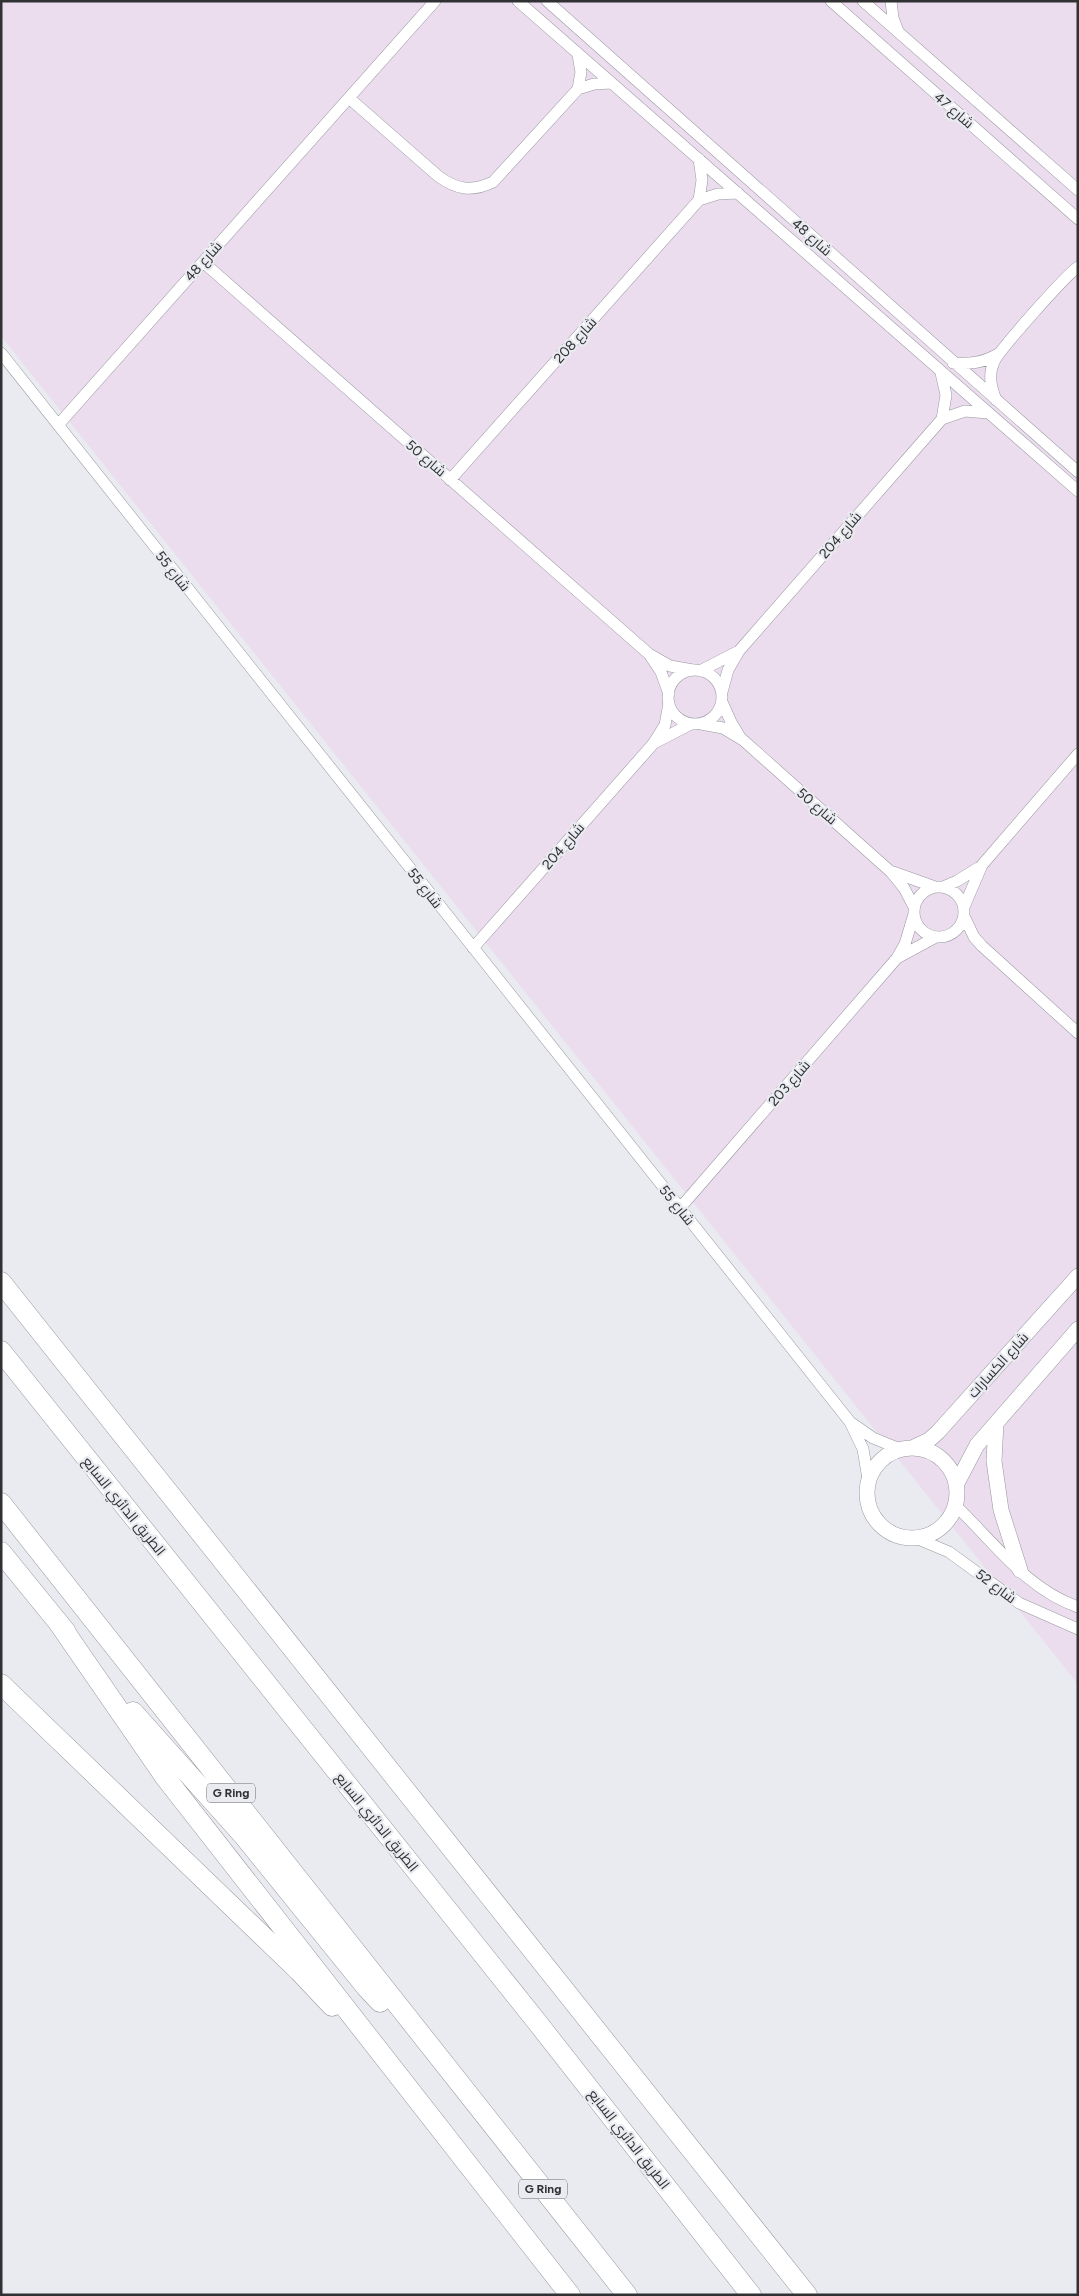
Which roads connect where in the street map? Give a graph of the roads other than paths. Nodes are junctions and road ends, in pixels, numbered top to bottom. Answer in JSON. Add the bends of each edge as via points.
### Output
{"nodes":[{"id":1,"x":435,"y":1,"type":"edge"},
{"id":2,"x":518,"y":1,"type":"edge"},
{"id":3,"x":547,"y":1,"type":"edge"},
{"id":4,"x":830,"y":1,"type":"edge"},
{"id":5,"x":864,"y":1,"type":"edge"},
{"id":6,"x":892,"y":1,"type":"edge"},
{"id":7,"x":898,"y":32,"type":"junction"},
{"id":8,"x":578,"y":54,"type":"junction"},
{"id":9,"x":611,"y":83,"type":"junction"},
{"id":10,"x":578,"y":89,"type":"junction"},
{"id":11,"x":349,"y":98,"type":"junction"},
{"id":12,"x":700,"y":159,"type":"junction"},
{"id":13,"x":1078,"y":190,"type":"edge"},
{"id":14,"x":738,"y":192,"type":"junction"},
{"id":15,"x":699,"y":200,"type":"junction"},
{"id":16,"x":1077,"y":221,"type":"edge"},
{"id":17,"x":203,"y":262,"type":"junction"},
{"id":18,"x":1077,"y":265,"type":"edge"},
{"id":19,"x":1,"y":353,"type":"edge"},
{"id":20,"x":999,"y":353,"type":"junction"},
{"id":21,"x":953,"y":363,"type":"junction"},
{"id":22,"x":940,"y":370,"type":"junction"},
{"id":23,"x":997,"y":401,"type":"junction"},
{"id":24,"x":990,"y":414,"type":"junction"},
{"id":25,"x":942,"y":419,"type":"junction"},
{"id":26,"x":58,"y":425,"type":"junction"},
{"id":27,"x":1078,"y":472,"type":"edge"},
{"id":28,"x":450,"y":480,"type":"junction"},
{"id":29,"x":1078,"y":491,"type":"edge"},
{"id":30,"x":739,"y":651,"type":"junction"},
{"id":31,"x":649,"y":654,"type":"junction"},
{"id":32,"x":697,"y":670,"type":"junction"},
{"id":33,"x":722,"y":697,"type":"junction"},
{"id":34,"x":669,"y":698,"type":"junction"},
{"id":35,"x":696,"y":724,"type":"junction"},
{"id":36,"x":743,"y":740,"type":"junction"},
{"id":37,"x":653,"y":744,"type":"junction"},
{"id":38,"x":1078,"y":754,"type":"edge"},
{"id":39,"x":982,"y":865,"type":"junction"},
{"id":40,"x":891,"y":872,"type":"junction"},
{"id":41,"x":939,"y":887,"type":"junction"},
{"id":42,"x":914,"y":910,"type":"junction"},
{"id":43,"x":964,"y":911,"type":"junction"},
{"id":44,"x":936,"y":937,"type":"junction"},
{"id":45,"x":473,"y":948,"type":"junction"},
{"id":46,"x":897,"y":958,"type":"junction"},
{"id":47,"x":1078,"y":1033,"type":"edge"},
{"id":48,"x":680,"y":1208,"type":"junction"},
{"id":49,"x":1078,"y":1276,"type":"edge"},
{"id":50,"x":1,"y":1282,"type":"edge"},
{"id":51,"x":1078,"y":1329,"type":"edge"},
{"id":52,"x":1,"y":1351,"type":"edge"},
{"id":53,"x":850,"y":1422,"type":"junction"},
{"id":54,"x":996,"y":1423,"type":"junction"},
{"id":55,"x":906,"y":1448,"type":"junction"},
{"id":56,"x":868,"y":1479,"type":"junction"},
{"id":57,"x":956,"y":1485,"type":"junction"},
{"id":58,"x":1,"y":1503,"type":"edge"},
{"id":59,"x":956,"y":1505,"type":"junction"},
{"id":60,"x":918,"y":1539,"type":"junction"},
{"id":61,"x":1,"y":1552,"type":"edge"},
{"id":62,"x":1020,"y":1570,"type":"junction"},
{"id":63,"x":1078,"y":1608,"type":"edge"},
{"id":64,"x":58,"y":1622,"type":"junction"},
{"id":65,"x":1078,"y":1628,"type":"edge"},
{"id":66,"x":1,"y":1684,"type":"edge"},
{"id":67,"x":460,"y":2084,"type":"junction"},
{"id":68,"x":409,"y":2088,"type":"junction"},
{"id":69,"x":805,"y":2291,"type":"edge"},
{"id":70,"x":570,"y":2295,"type":"edge"},
{"id":71,"x":627,"y":2295,"type":"edge"},
{"id":72,"x":753,"y":2295,"type":"edge"}],
"edges":[{"from":1,"to":11,"type":"street","name":"شارع 48"},
{"from":2,"to":8,"type":"street","name":"شارع 48"},
{"from":3,"to":21,"type":"street","name":"شارع 48"},
{"from":4,"to":16,"type":"street","name":"شارع 47"},
{"from":5,"to":7,"type":"street","name":"شارع 47"},
{"from":6,"to":7,"type":"street"},
{"from":7,"to":13,"type":"street","name":"شارع 47"},
{"from":8,"to":9,"type":"street","name":"شارع 48"},
{"from":8,"to":10,"type":"street","via":[[581,72]]},
{"from":9,"to":10,"type":"street"},
{"from":9,"to":12,"type":"street","name":"شارع 48"},
{"from":10,"to":11,"type":"street","via":[[493,182],[480,188],[464,189],[450,185],[438,176]]},
{"from":11,"to":17,"type":"street","name":"شارع 48"},
{"from":12,"to":14,"type":"street","name":"شارع 48"},
{"from":12,"to":15,"type":"street","via":[[702,180]]},
{"from":14,"to":15,"type":"street"},
{"from":14,"to":22,"type":"street","name":"شارع 48"},
{"from":15,"to":28,"type":"street","name":"شارع 208"},
{"from":17,"to":26,"type":"street","name":"شارع 48"},
{"from":17,"to":28,"type":"street","name":"شارع 50"},
{"from":18,"to":20,"type":"street"},
{"from":19,"to":26,"type":"street","name":"شارع 55"},
{"from":20,"to":21,"type":"street","via":[[974,364]]},
{"from":20,"to":23,"type":"street","via":[[990,381]]},
{"from":21,"to":23,"type":"street","name":"شارع 48"},
{"from":22,"to":24,"type":"street","name":"شارع 48"},
{"from":22,"to":25,"type":"street","via":[[946,395]]},
{"from":23,"to":27,"type":"street","name":"شارع 48"},
{"from":24,"to":25,"type":"street","name":"شارع 204","via":[[965,410]]},
{"from":24,"to":29,"type":"street","name":"شارع 48"},
{"from":25,"to":30,"type":"street","name":"شارع 204"},
{"from":26,"to":45,"type":"street","name":"شارع 55"},
{"from":28,"to":31,"type":"street","name":"شارع 50"},
{"from":30,"to":32,"type":"street","name":"شارع 204"},
{"from":30,"to":33,"type":"street","name":"شارع 204","via":[[728,670]]},
{"from":31,"to":32,"type":"street","name":"شارع 50","via":[[670,666]]},
{"from":31,"to":34,"type":"street","name":"شارع 50","via":[[661,672]]},
{"from":32,"to":33,"type":"street","via":[[710,674],[718,682]]},
{"from":32,"to":34,"type":"street","via":[[684,672],[677,678]]},
{"from":33,"to":35,"type":"street","via":[[715,716]]},
{"from":33,"to":36,"type":"street","name":"شارع 50","via":[[731,722]]},
{"from":34,"to":35,"type":"street","via":[[677,717]]},
{"from":34,"to":37,"type":"street","name":"شارع 204","via":[[665,725]]},
{"from":35,"to":36,"type":"street","name":"شارع 50","via":[[723,728]]},
{"from":35,"to":37,"type":"street","name":"شارع 204"},
{"from":36,"to":40,"type":"street","name":"شارع 50"},
{"from":37,"to":45,"type":"street","name":"شارع 204"},
{"from":38,"to":39,"type":"street"},
{"from":39,"to":41,"type":"street","via":[[963,878]]},
{"from":39,"to":43,"type":"street"},
{"from":40,"to":41,"type":"street","name":"شارع 50"},
{"from":40,"to":42,"type":"street","name":"شارع 50","via":[[904,888]]},
{"from":41,"to":42,"type":"street","via":[[921,894]]},
{"from":41,"to":43,"type":"street","via":[[956,894]]},
{"from":42,"to":44,"type":"street","via":[[915,921],[924,932]]},
{"from":42,"to":46,"type":"street","name":"شارع 203","via":[[905,944]]},
{"from":43,"to":44,"type":"street","via":[[954,932]]},
{"from":43,"to":47,"type":"street","via":[[974,937],[982,946]]},
{"from":44,"to":46,"type":"street","name":"شارع 203"},
{"from":45,"to":48,"type":"street","name":"شارع 55"},
{"from":46,"to":48,"type":"street","name":"شارع 203"},
{"from":48,"to":53,"type":"street","name":"شارع 55"},
{"from":49,"to":55,"type":"street","name":"شارع الكسارات","via":[[938,1432],[929,1440]]},
{"from":50,"to":69,"type":"highway"},
{"from":51,"to":54,"type":"street"},
{"from":52,"to":72,"type":"highway","name":"الطريق الدائري السابع"},
{"from":53,"to":55,"type":"street","name":"شارع 55","via":[[873,1438]]},
{"from":53,"to":56,"type":"street","name":"شارع 55","via":[[862,1449]]},
{"from":54,"to":57,"type":"street","via":[[977,1446]]},
{"from":54,"to":62,"type":"street","via":[[994,1461],[1001,1510]]},
{"from":55,"to":56,"type":"street","name":"شارع الكسارات","via":[[886,1455],[875,1465]]},
{"from":55,"to":57,"type":"street","via":[[924,1449],[936,1455],[952,1473]]},
{"from":56,"to":60,"type":"street","via":[[866,1497],[876,1522],[899,1537]]},
{"from":57,"to":59,"type":"street"},
{"from":58,"to":67,"type":"highway","number":"G Ring"},
{"from":59,"to":60,"type":"street","via":[[945,1524]]},
{"from":59,"to":62,"type":"street","name":"شارع 52","via":[[1006,1560]]},
{"from":60,"to":65,"type":"street","name":"شارع 52","via":[[950,1552],[1019,1603]]},
{"from":61,"to":64,"type":"highway"},
{"from":62,"to":63,"type":"street","name":"شارع 52","via":[[1046,1591]]},
{"from":64,"to":67,"type":"highway","via":[[243,1836],[366,1987]]},
{"from":64,"to":68,"type":"highway","via":[[166,1777]]},
{"from":66,"to":68,"type":"highway","via":[[299,1971]]},
{"from":67,"to":71,"type":"highway","number":"G Ring"},
{"from":68,"to":70,"type":"highway"}]}
